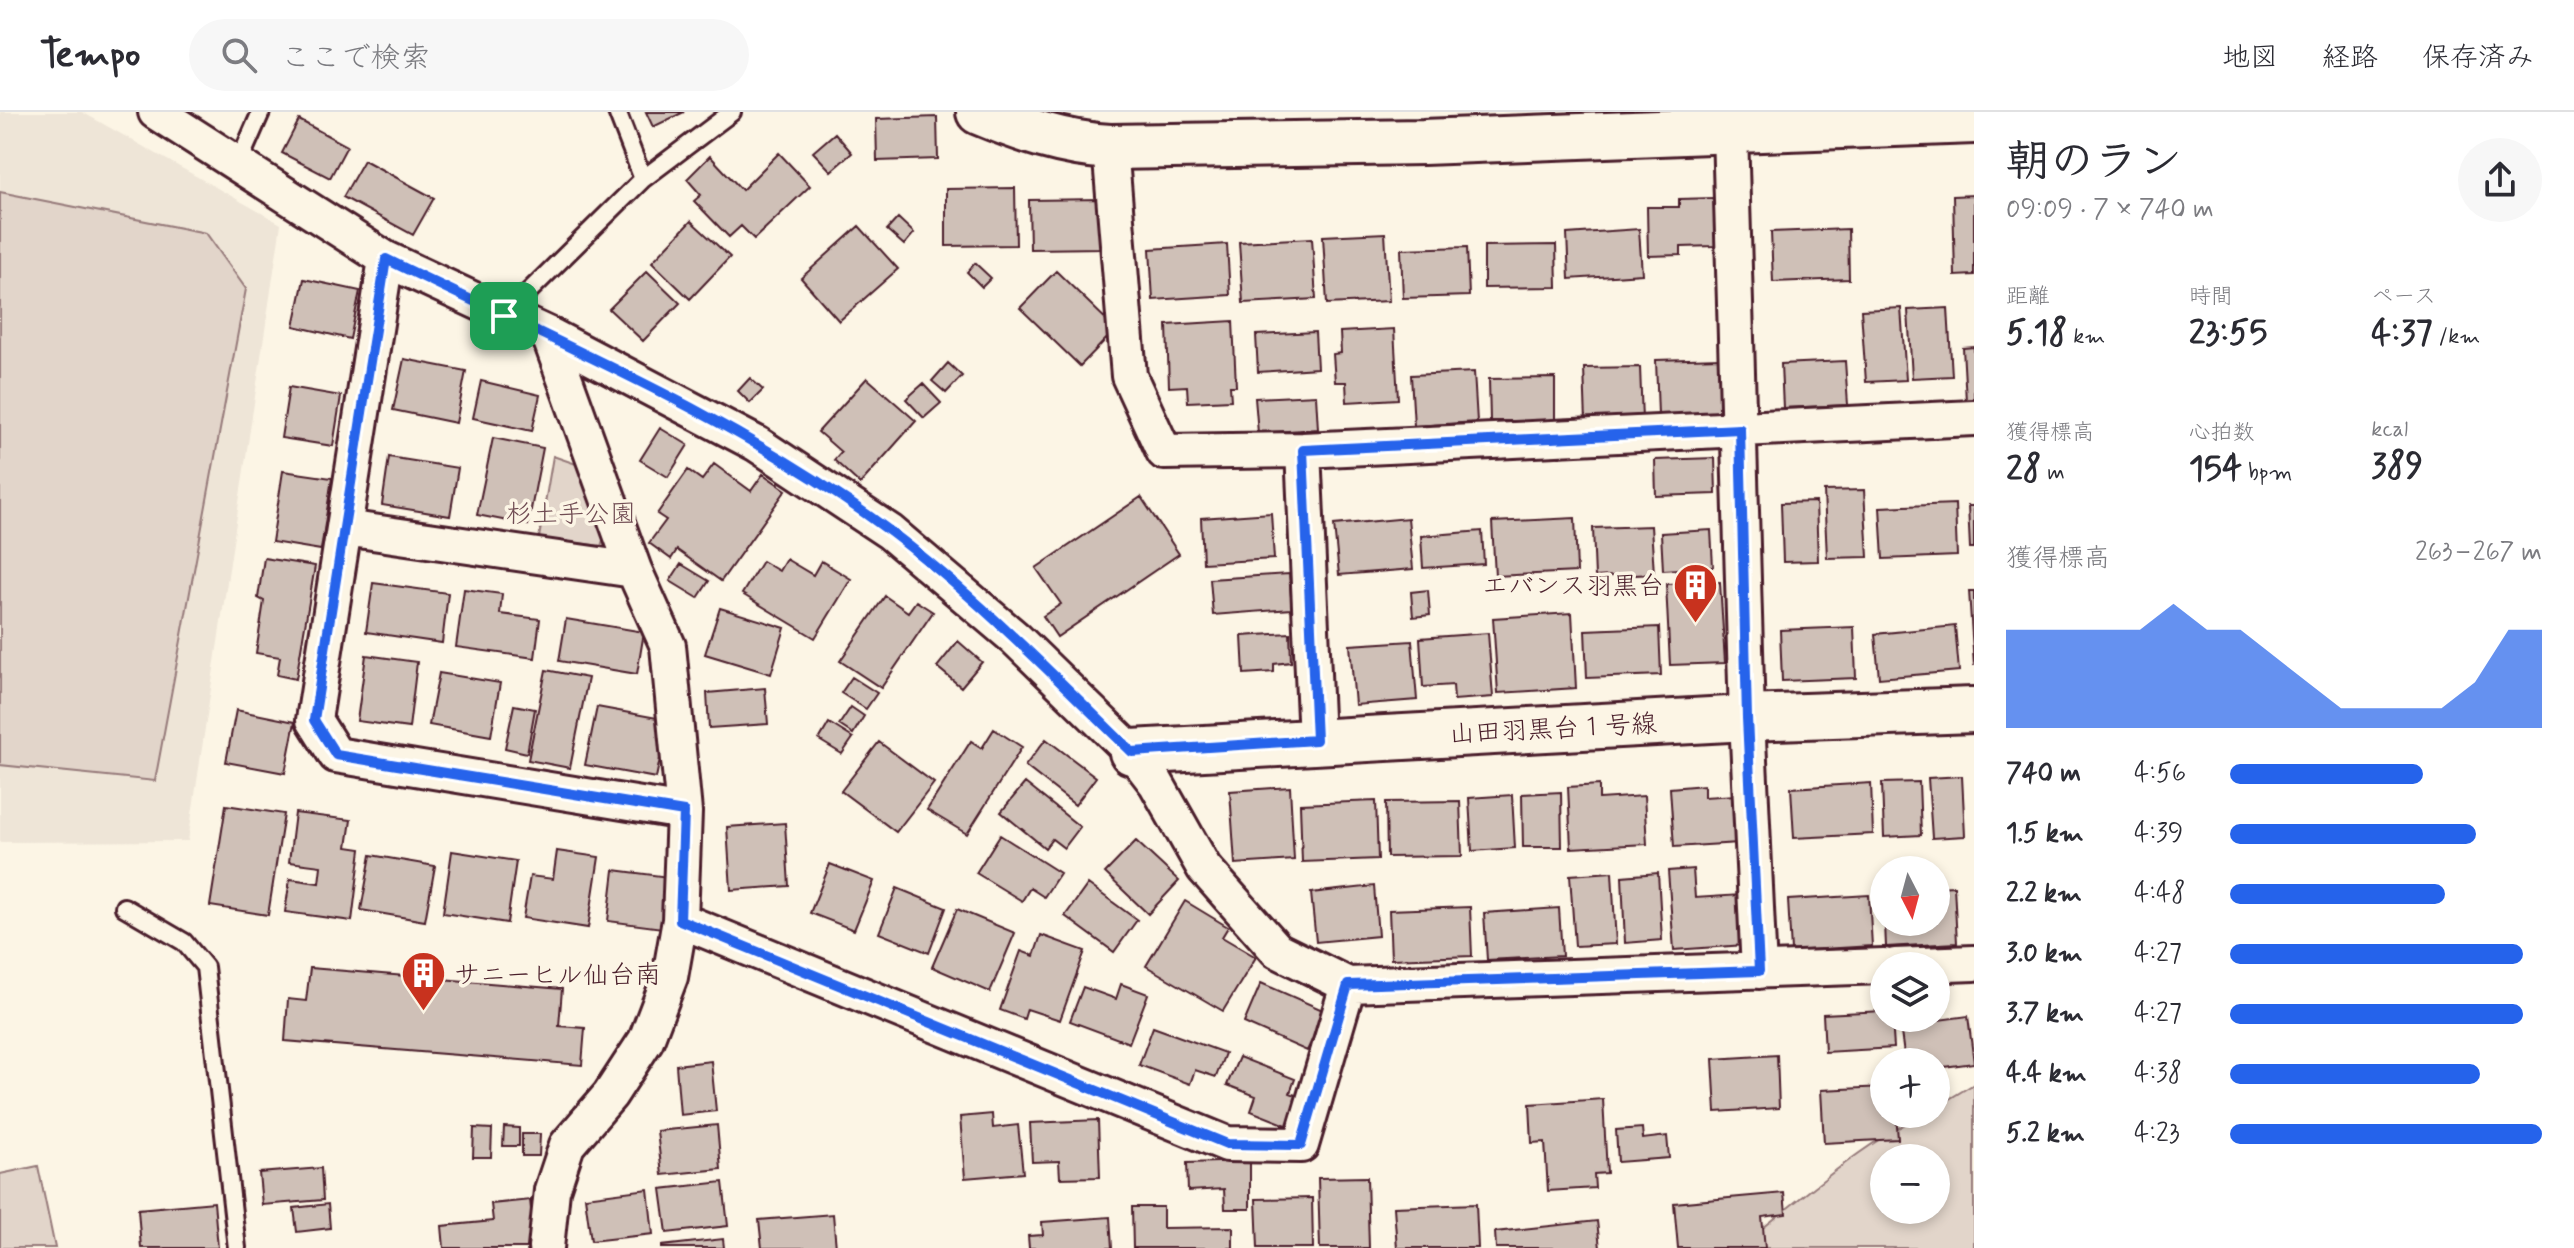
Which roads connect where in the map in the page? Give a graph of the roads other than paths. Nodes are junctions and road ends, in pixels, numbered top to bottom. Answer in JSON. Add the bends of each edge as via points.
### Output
{"nodes":[{"id":1,"x":156,"y":112,"type":"edge"},
{"id":2,"x":261,"y":112,"type":"edge"},
{"id":3,"x":617,"y":112,"type":"edge"},
{"id":4,"x":732,"y":112,"type":"edge"},
{"id":5,"x":979,"y":112,"type":"edge"},
{"id":6,"x":1974,"y":121,"type":"edge"},
{"id":7,"x":1730,"y":131,"type":"junction"},
{"id":8,"x":1110,"y":147,"type":"junction"},
{"id":9,"x":239,"y":162,"type":"junction"},
{"id":10,"x":643,"y":179,"type":"junction"},
{"id":11,"x":386,"y":259,"type":"junction"},
{"id":12,"x":504,"y":316,"type":"junction"},
{"id":13,"x":549,"y":335,"type":"junction"},
{"id":14,"x":1974,"y":418,"type":"edge"},
{"id":15,"x":1740,"y":429,"type":"junction"},
{"id":16,"x":1303,"y":450,"type":"junction"},
{"id":17,"x":345,"y":528,"type":"junction"},
{"id":18,"x":634,"y":570,"type":"junction"},
{"id":19,"x":1974,"y":710,"type":"edge"},
{"id":20,"x":1747,"y":718,"type":"junction"},
{"id":21,"x":1316,"y":740,"type":"junction"},
{"id":22,"x":1132,"y":752,"type":"junction"},
{"id":23,"x":684,"y":812,"type":"junction"},
{"id":24,"x":124,"y":907,"type":"dead end"},
{"id":25,"x":680,"y":920,"type":"junction"},
{"id":26,"x":1974,"y":963,"type":"edge"},
{"id":27,"x":1950,"y":964,"type":"edge"},
{"id":28,"x":1870,"y":967,"type":"edge"},
{"id":29,"x":1759,"y":971,"type":"junction"},
{"id":30,"x":1348,"y":985,"type":"junction"},
{"id":31,"x":237,"y":1248,"type":"edge"},
{"id":32,"x":546,"y":1248,"type":"edge"}],
"edges":[{"from":1,"to":9,"type":"street"},
{"from":2,"to":9,"type":"lane"},
{"from":3,"to":10,"type":"lane"},
{"from":4,"to":10,"type":"lane"},
{"from":5,"to":8,"type":"street","via":[[1076,145]]},
{"from":6,"to":7,"type":"street"},
{"from":7,"to":8,"type":"street"},
{"from":7,"to":15,"type":"street"},
{"from":8,"to":16,"type":"street","via":[[1129,376],[1164,452]]},
{"from":9,"to":11,"type":"street"},
{"from":10,"to":12,"type":"lane"},
{"from":11,"to":12,"type":"street"},
{"from":11,"to":17,"type":"street"},
{"from":12,"to":13,"type":"street"},
{"from":13,"to":18,"type":"street"},
{"from":13,"to":22,"type":"street","via":[[757,444],[890,532],[1015,638]]},
{"from":14,"to":15,"type":"street"},
{"from":15,"to":16,"type":"street"},
{"from":15,"to":20,"type":"street"},
{"from":16,"to":21,"type":"street"},
{"from":17,"to":18,"type":"street"},
{"from":17,"to":23,"type":"street","via":[[314,720],[336,755]]},
{"from":18,"to":23,"type":"street","via":[[668,646]]},
{"from":19,"to":20,"type":"street","name":"山田羽黒台１号線"},
{"from":20,"to":21,"type":"street","name":"山田羽黒台１号線"},
{"from":20,"to":29,"type":"street"},
{"from":21,"to":22,"type":"street","name":"山田羽黒台１号線"},
{"from":22,"to":30,"type":"street","via":[[1156,783],[1204,868],[1277,950]]},
{"from":23,"to":25,"type":"street"},
{"from":24,"to":31,"type":"lane","via":[[184,942],[205,967]]},
{"from":25,"to":30,"type":"street","via":[[1227,1144],[1301,1145]]},
{"from":25,"to":32,"type":"street","via":[[670,977],[646,1040],[610,1095],[567,1145],[552,1190]]},
{"from":26,"to":27,"type":"street"},
{"from":28,"to":29,"type":"street"},
{"from":29,"to":30,"type":"street"}]}
